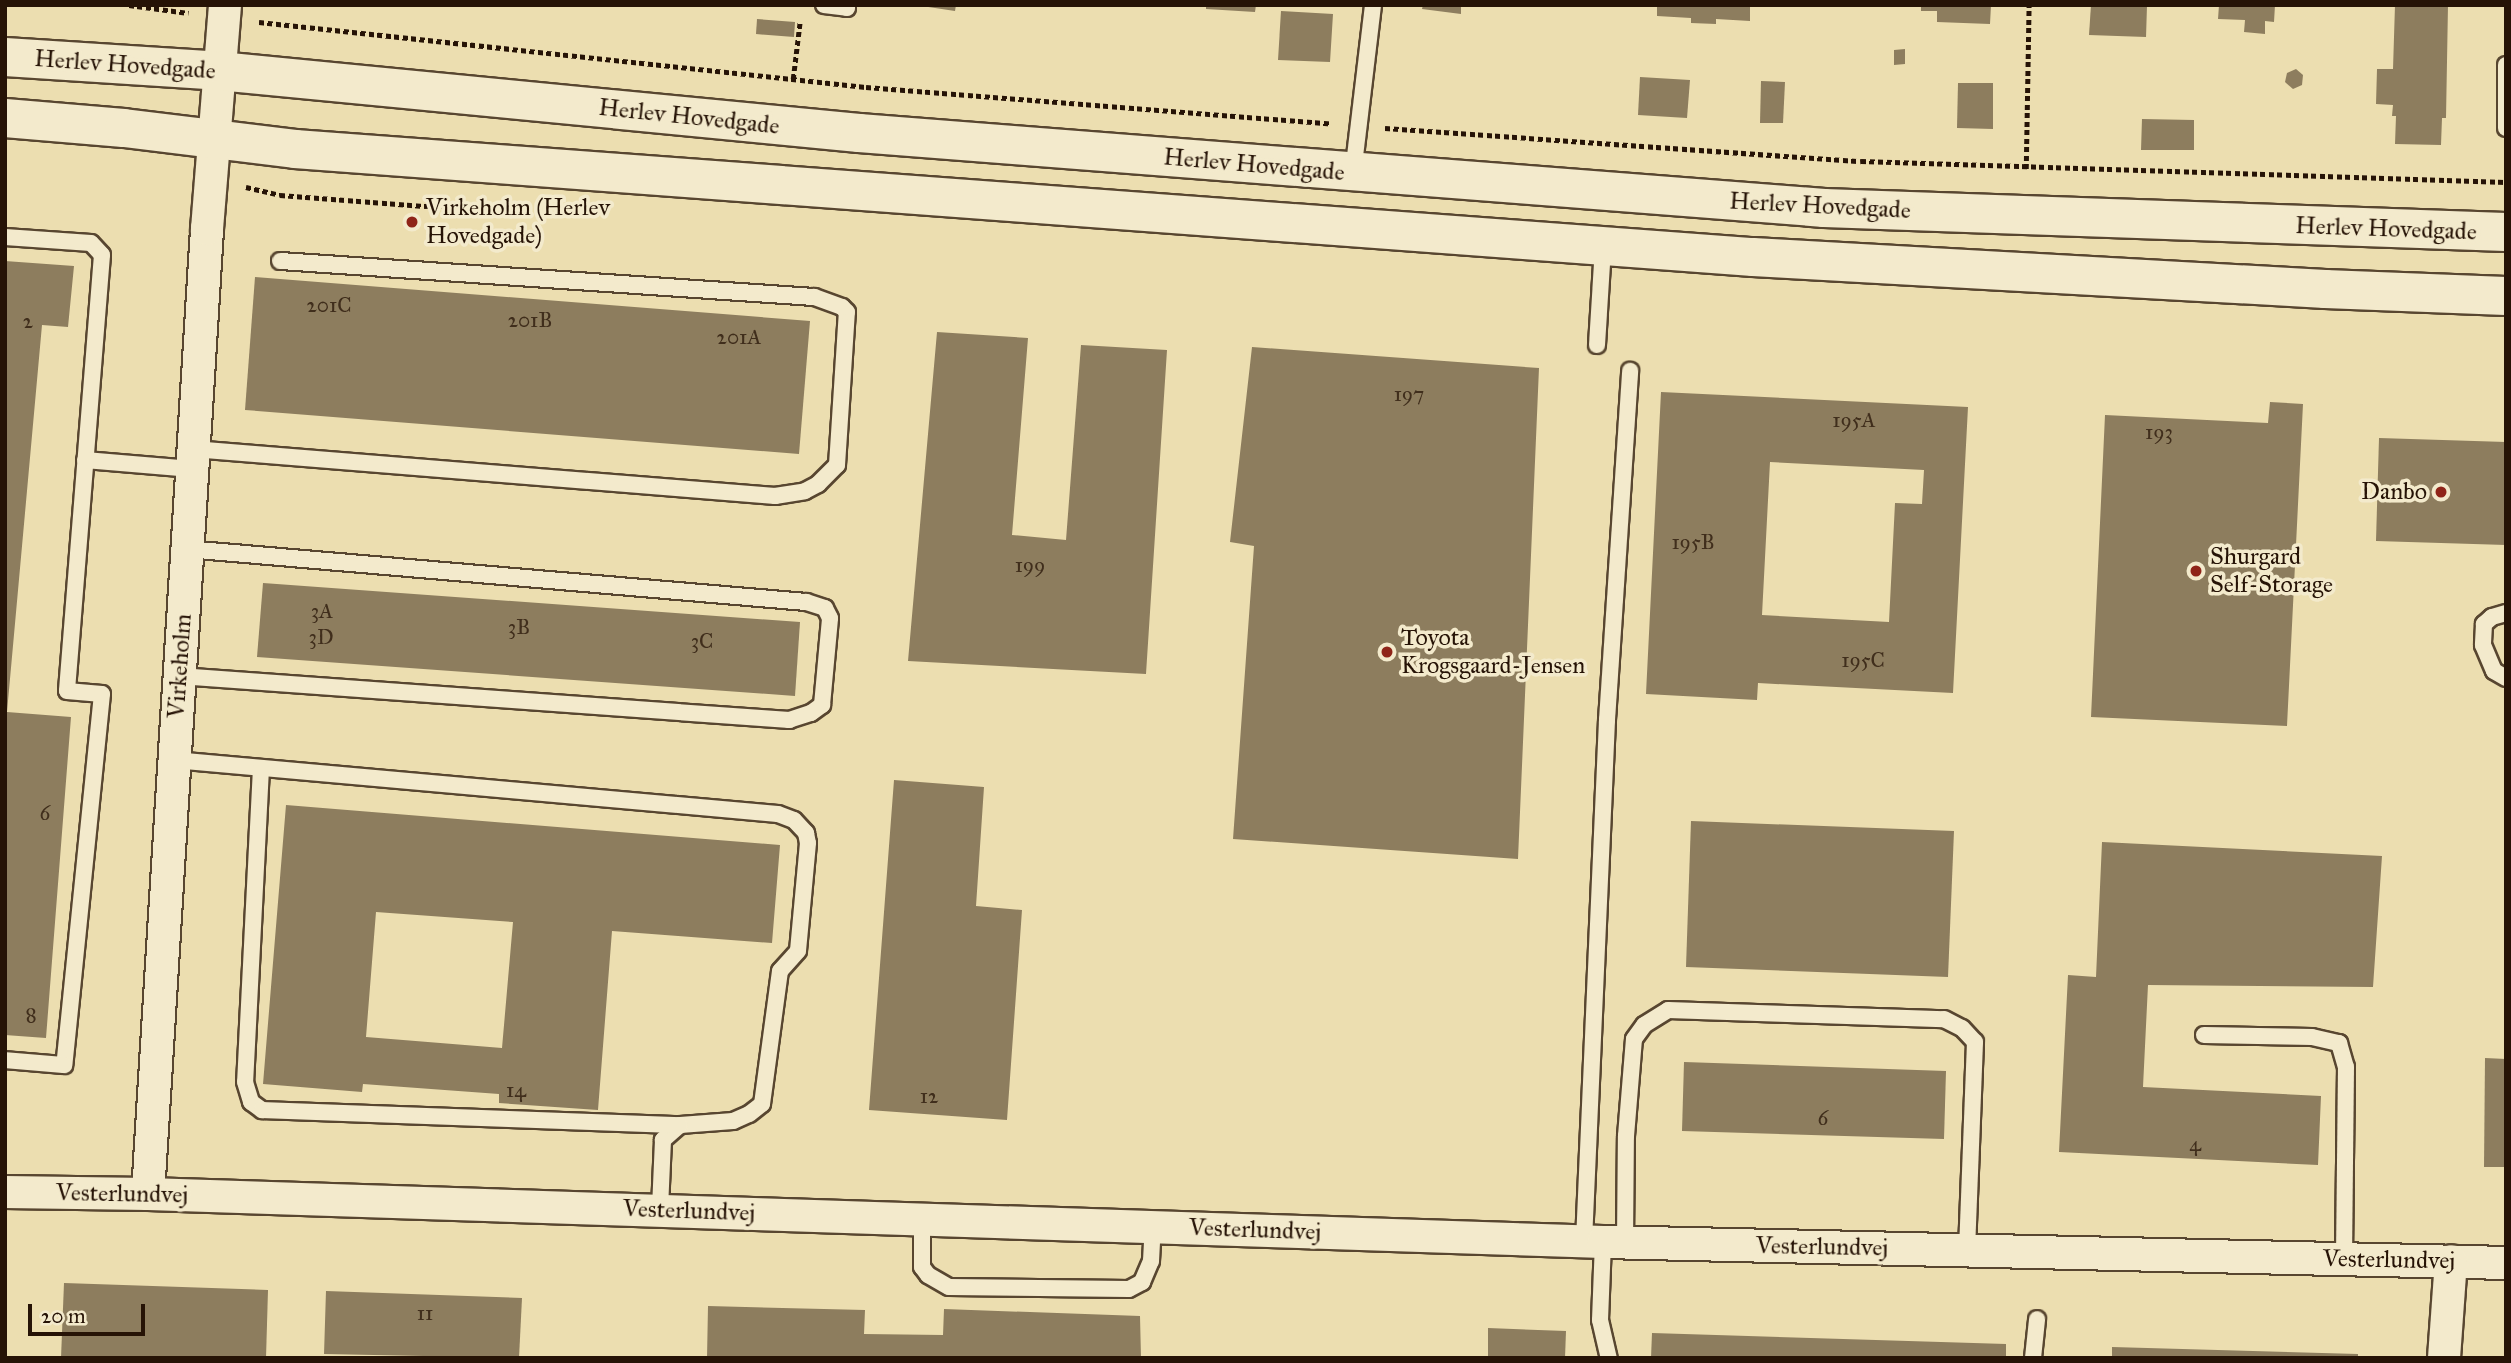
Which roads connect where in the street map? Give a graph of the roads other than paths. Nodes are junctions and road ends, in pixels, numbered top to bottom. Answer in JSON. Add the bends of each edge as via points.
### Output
{"nodes":[{"id":1,"x":824,"y":5,"type":"edge"},
{"id":2,"x":847,"y":5,"type":"edge"},
{"id":3,"x":1373,"y":5,"type":"edge"},
{"id":4,"x":225,"y":12,"type":"edge"},
{"id":5,"x":5,"y":57,"type":"edge"},
{"id":6,"x":2506,"y":65,"type":"edge"},
{"id":7,"x":219,"y":71,"type":"junction"},
{"id":8,"x":5,"y":118,"type":"edge"},
{"id":9,"x":2506,"y":128,"type":"edge"},
{"id":10,"x":214,"y":138,"type":"junction"},
{"id":11,"x":1353,"y":173,"type":"junction"},
{"id":12,"x":2506,"y":233,"type":"edge"},
{"id":13,"x":5,"y":237,"type":"edge"},
{"id":14,"x":1603,"y":246,"type":"junction"},
{"id":15,"x":280,"y":261,"type":"dead end"},
{"id":16,"x":2506,"y":296,"type":"edge"},
{"id":17,"x":1597,"y":345,"type":"dead end"},
{"id":18,"x":1630,"y":371,"type":"dead end"},
{"id":19,"x":193,"y":459,"type":"junction"},
{"id":20,"x":85,"y":460,"type":"junction"},
{"id":21,"x":187,"y":549,"type":"junction"},
{"id":22,"x":2506,"y":613,"type":"edge"},
{"id":23,"x":179,"y":676,"type":"junction"},
{"id":24,"x":2506,"y":678,"type":"edge"},
{"id":25,"x":174,"y":760,"type":"junction"},
{"id":26,"x":261,"y":768,"type":"junction"},
{"id":27,"x":2204,"y":1035,"type":"dead end"},
{"id":28,"x":5,"y":1059,"type":"edge"},
{"id":29,"x":680,"y":1125,"type":"junction"},
{"id":30,"x":5,"y":1192,"type":"edge"},
{"id":31,"x":148,"y":1194,"type":"junction"},
{"id":32,"x":660,"y":1210,"type":"junction"},
{"id":33,"x":922,"y":1219,"type":"junction"},
{"id":34,"x":1153,"y":1227,"type":"junction"},
{"id":35,"x":1604,"y":1242,"type":"junction"},
{"id":36,"x":1967,"y":1250,"type":"junction"},
{"id":37,"x":2344,"y":1259,"type":"junction"},
{"id":38,"x":2451,"y":1261,"type":"junction"},
{"id":39,"x":2506,"y":1263,"type":"edge"},
{"id":40,"x":2037,"y":1319,"type":"dead end"},
{"id":41,"x":1608,"y":1358,"type":"edge"},
{"id":42,"x":2033,"y":1358,"type":"edge"},
{"id":43,"x":2444,"y":1358,"type":"edge"}],
"edges":[{"from":1,"to":2,"type":"lane"},
{"from":3,"to":11,"type":"lane"},
{"from":4,"to":7,"type":"street","name":"Virkeholm"},
{"from":5,"to":7,"type":"main road","name":"Herlev Hovedgade"},
{"from":6,"to":9,"type":"lane"},
{"from":7,"to":10,"type":"street","name":"Virkeholm"},
{"from":7,"to":11,"type":"main road","name":"Herlev Hovedgade","via":[[859,133]]},
{"from":8,"to":10,"type":"main road"},
{"from":10,"to":14,"type":"main road","via":[[295,149]]},
{"from":10,"to":19,"type":"street","name":"Virkeholm"},
{"from":11,"to":12,"type":"main road","name":"Herlev Hovedgade","via":[[1824,208]]},
{"from":13,"to":20,"type":"lane","via":[[91,243],[102,255]]},
{"from":14,"to":16,"type":"main road","via":[[2311,289]]},
{"from":14,"to":17,"type":"lane"},
{"from":15,"to":19,"type":"lane","via":[[814,298],[842,307],[847,312],[837,465],[805,491],[775,496]]},
{"from":18,"to":35,"type":"lane","via":[[1607,720]]},
{"from":19,"to":20,"type":"lane"},
{"from":19,"to":21,"type":"street","name":"Virkeholm"},
{"from":20,"to":28,"type":"lane","via":[[67,691],[102,694],[64,1065]]},
{"from":21,"to":23,"type":"street","name":"Virkeholm"},
{"from":21,"to":23,"type":"lane","via":[[806,602],[825,608],[830,618],[822,705],[789,720]]},
{"from":22,"to":24,"type":"lane","via":[[2484,624],[2483,645],[2494,671]]},
{"from":23,"to":25,"type":"street","name":"Virkeholm"},
{"from":25,"to":26,"type":"lane"},
{"from":25,"to":31,"type":"street","name":"Virkeholm"},
{"from":26,"to":29,"type":"lane","via":[[245,1082],[251,1102],[262,1110]]},
{"from":26,"to":29,"type":"lane","via":[[778,814],[794,820],[808,843],[798,951],[780,971],[762,1104],[733,1121]]},
{"from":27,"to":37,"type":"lane","via":[[2312,1037],[2339,1043],[2346,1067]]},
{"from":29,"to":32,"type":"lane","via":[[663,1140]]},
{"from":30,"to":31,"type":"street","name":"Vesterlundvej"},
{"from":31,"to":32,"type":"street","name":"Vesterlundvej"},
{"from":32,"to":33,"type":"street","name":"Vesterlundvej"},
{"from":33,"to":34,"type":"street","name":"Vesterlundvej"},
{"from":33,"to":34,"type":"lane","via":[[922,1267],[949,1287],[1129,1289],[1142,1282],[1151,1261]]},
{"from":34,"to":35,"type":"street","name":"Vesterlundvej"},
{"from":35,"to":36,"type":"street","name":"Vesterlundvej"},
{"from":35,"to":36,"type":"lane","via":[[1626,1136],[1634,1038],[1644,1025],[1668,1010],[1944,1019],[1962,1028],[1975,1042]]},
{"from":35,"to":41,"type":"lane","via":[[1600,1320]]},
{"from":36,"to":37,"type":"street","name":"Vesterlundvej"},
{"from":37,"to":38,"type":"street","name":"Vesterlundvej"},
{"from":38,"to":39,"type":"street","name":"Vesterlundvej"},
{"from":38,"to":43,"type":"street"},
{"from":40,"to":42,"type":"lane"}]}
